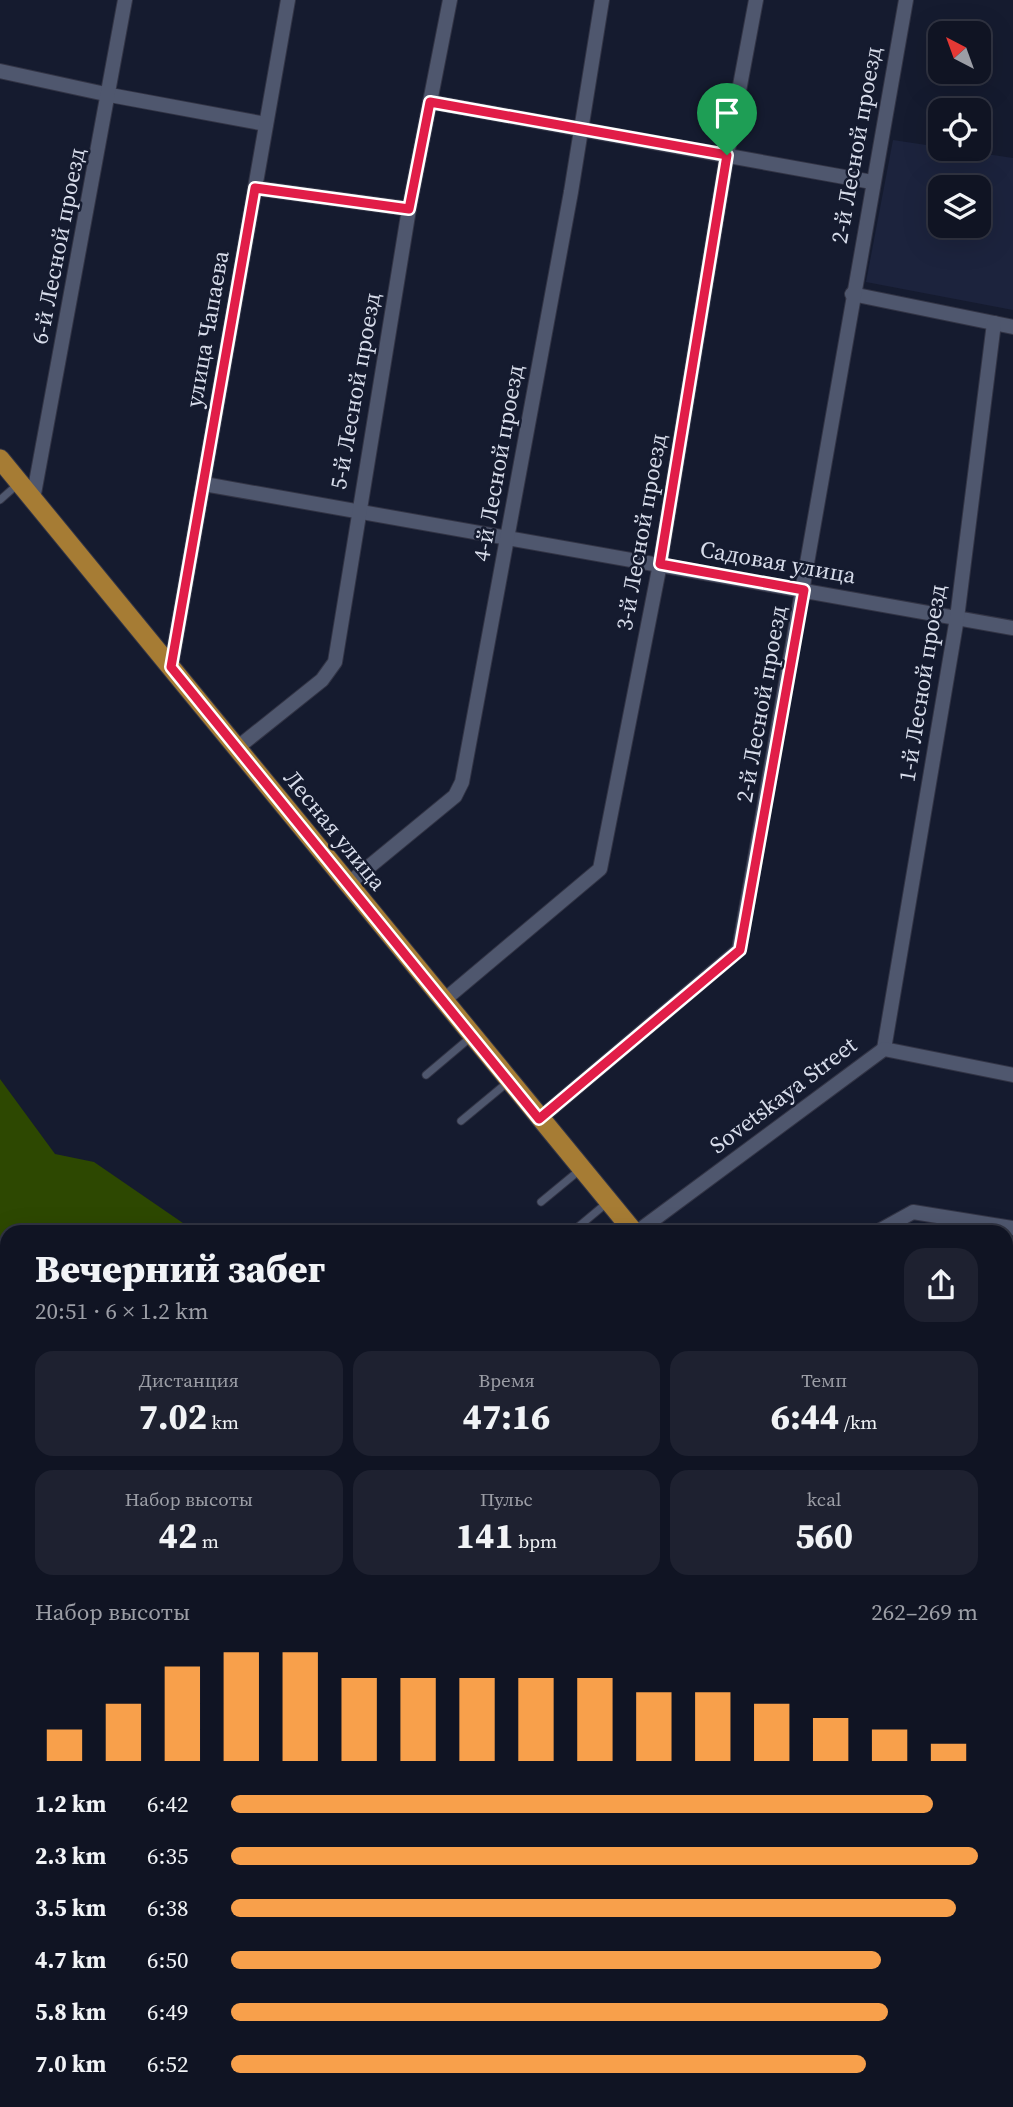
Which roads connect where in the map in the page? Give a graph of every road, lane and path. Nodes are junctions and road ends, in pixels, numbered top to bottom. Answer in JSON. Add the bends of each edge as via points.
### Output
{"nodes":[{"id":1,"x":125,"y":0,"type":"edge"},
{"id":2,"x":288,"y":0,"type":"edge"},
{"id":3,"x":450,"y":0,"type":"edge"},
{"id":4,"x":602,"y":0,"type":"edge"},
{"id":5,"x":756,"y":0,"type":"edge"},
{"id":6,"x":906,"y":0,"type":"edge"},
{"id":7,"x":0,"y":71,"type":"edge"},
{"id":8,"x":110,"y":95,"type":"junction"},
{"id":9,"x":430,"y":102,"type":"junction"},
{"id":10,"x":266,"y":124,"type":"junction"},
{"id":11,"x":581,"y":131,"type":"junction"},
{"id":12,"x":727,"y":155,"type":"junction"},
{"id":13,"x":872,"y":182,"type":"junction"},
{"id":14,"x":255,"y":188,"type":"junction"},
{"id":15,"x":409,"y":209,"type":"junction"},
{"id":16,"x":852,"y":294,"type":"junction"},
{"id":17,"x":993,"y":323,"type":"junction"},
{"id":18,"x":1013,"y":327,"type":"edge"},
{"id":19,"x":0,"y":459,"type":"edge"},
{"id":20,"x":20,"y":483,"type":"junction"},
{"id":21,"x":204,"y":484,"type":"junction"},
{"id":22,"x":33,"y":499,"type":"junction"},
{"id":23,"x":0,"y":500,"type":"edge"},
{"id":24,"x":358,"y":509,"type":"junction"},
{"id":25,"x":508,"y":537,"type":"junction"},
{"id":26,"x":660,"y":564,"type":"junction"},
{"id":27,"x":804,"y":590,"type":"junction"},
{"id":28,"x":957,"y":618,"type":"junction"},
{"id":29,"x":1013,"y":628,"type":"edge"},
{"id":30,"x":171,"y":667,"type":"junction"},
{"id":31,"x":237,"y":748,"type":"junction"},
{"id":32,"x":348,"y":884,"type":"junction"},
{"id":33,"x":443,"y":1001,"type":"junction"},
{"id":34,"x":472,"y":1037,"type":"junction"},
{"id":35,"x":884,"y":1049,"type":"junction"},
{"id":36,"x":426,"y":1075,"type":"dead end"},
{"id":37,"x":1013,"y":1075,"type":"edge"},
{"id":38,"x":508,"y":1082,"type":"junction"},
{"id":39,"x":539,"y":1119,"type":"junction"},
{"id":40,"x":461,"y":1121,"type":"dead end"},
{"id":41,"x":581,"y":1169,"type":"junction"},
{"id":42,"x":541,"y":1202,"type":"dead end"},
{"id":43,"x":608,"y":1202,"type":"junction"},
{"id":44,"x":580,"y":1225,"type":"edge"},
{"id":45,"x":629,"y":1225,"type":"edge"},
{"id":46,"x":645,"y":1225,"type":"edge"},
{"id":47,"x":890,"y":1225,"type":"edge"},
{"id":48,"x":994,"y":1225,"type":"edge"}],
"edges":[{"from":1,"to":8,"type":"street","name":"6-й Лесной проезд"},
{"from":2,"to":10,"type":"street","name":"улица Чапаева"},
{"from":3,"to":9,"type":"street","name":"5-й Лесной проезд"},
{"from":4,"to":11,"type":"street","name":"4-й Лесной проезд"},
{"from":5,"to":12,"type":"street","name":"3-й Лесной проезд"},
{"from":6,"to":13,"type":"street","name":"2-й Лесной проезд"},
{"from":7,"to":8,"type":"street"},
{"from":8,"to":10,"type":"street"},
{"from":8,"to":22,"type":"street","name":"6-й Лесной проезд"},
{"from":9,"to":11,"type":"street"},
{"from":9,"to":15,"type":"street","name":"5-й Лесной проезд"},
{"from":10,"to":14,"type":"street","name":"улица Чапаева"},
{"from":11,"to":12,"type":"street"},
{"from":11,"to":25,"type":"street","name":"4-й Лесной проезд"},
{"from":12,"to":13,"type":"street"},
{"from":12,"to":26,"type":"street","name":"3-й Лесной проезд"},
{"from":13,"to":16,"type":"street","name":"2-й Лесной проезд"},
{"from":14,"to":15,"type":"street"},
{"from":14,"to":21,"type":"street","name":"улица Чапаева"},
{"from":15,"to":24,"type":"street","name":"5-й Лесной проезд"},
{"from":16,"to":17,"type":"street"},
{"from":16,"to":27,"type":"street","name":"2-й Лесной проезд"},
{"from":17,"to":18,"type":"street"},
{"from":17,"to":28,"type":"street","name":"1-й Лесной проезд"},
{"from":19,"to":20,"type":"main road","name":"Лесная улица"},
{"from":20,"to":22,"type":"main road","name":"Лесная улица"},
{"from":20,"to":23,"type":"lane"},
{"from":21,"to":24,"type":"street","name":"Садовая улица"},
{"from":21,"to":30,"type":"street","name":"улица Чапаева"},
{"from":22,"to":30,"type":"main road","name":"Лесная улица"},
{"from":24,"to":25,"type":"street","name":"Садовая улица"},
{"from":24,"to":31,"type":"street","name":"5-й Лесной проезд","via":[[335,662],[322,680]]},
{"from":25,"to":26,"type":"street","name":"Садовая улица"},
{"from":25,"to":32,"type":"street","name":"4-й Лесной проезд","via":[[462,782],[455,796]]},
{"from":26,"to":27,"type":"street","name":"Садовая улица"},
{"from":26,"to":33,"type":"street","name":"3-й Лесной проезд","via":[[600,869]]},
{"from":27,"to":28,"type":"street","name":"Садовая улица"},
{"from":27,"to":39,"type":"street","name":"2-й Лесной проезд","via":[[740,950]]},
{"from":28,"to":29,"type":"street","name":"Садовая улица"},
{"from":28,"to":35,"type":"street","name":"1-й Лесной проезд"},
{"from":30,"to":31,"type":"main road","name":"Лесная улица"},
{"from":31,"to":32,"type":"main road","name":"Лесная улица"},
{"from":32,"to":33,"type":"main road","name":"Лесная улица"},
{"from":33,"to":34,"type":"main road","name":"Лесная улица"},
{"from":34,"to":36,"type":"lane"},
{"from":34,"to":38,"type":"main road","name":"Лесная улица"},
{"from":35,"to":37,"type":"street","name":"Sovetskaya Street"},
{"from":35,"to":46,"type":"street","name":"Sovetskaya Street"},
{"from":38,"to":39,"type":"main road","name":"Лесная улица"},
{"from":38,"to":40,"type":"lane"},
{"from":39,"to":41,"type":"main road","name":"Лесная улица"},
{"from":41,"to":42,"type":"lane"},
{"from":41,"to":43,"type":"main road","name":"Лесная улица"},
{"from":43,"to":44,"type":"lane"},
{"from":43,"to":45,"type":"main road","name":"Лесная улица"},
{"from":47,"to":48,"type":"street","via":[[913,1212]]}]}
